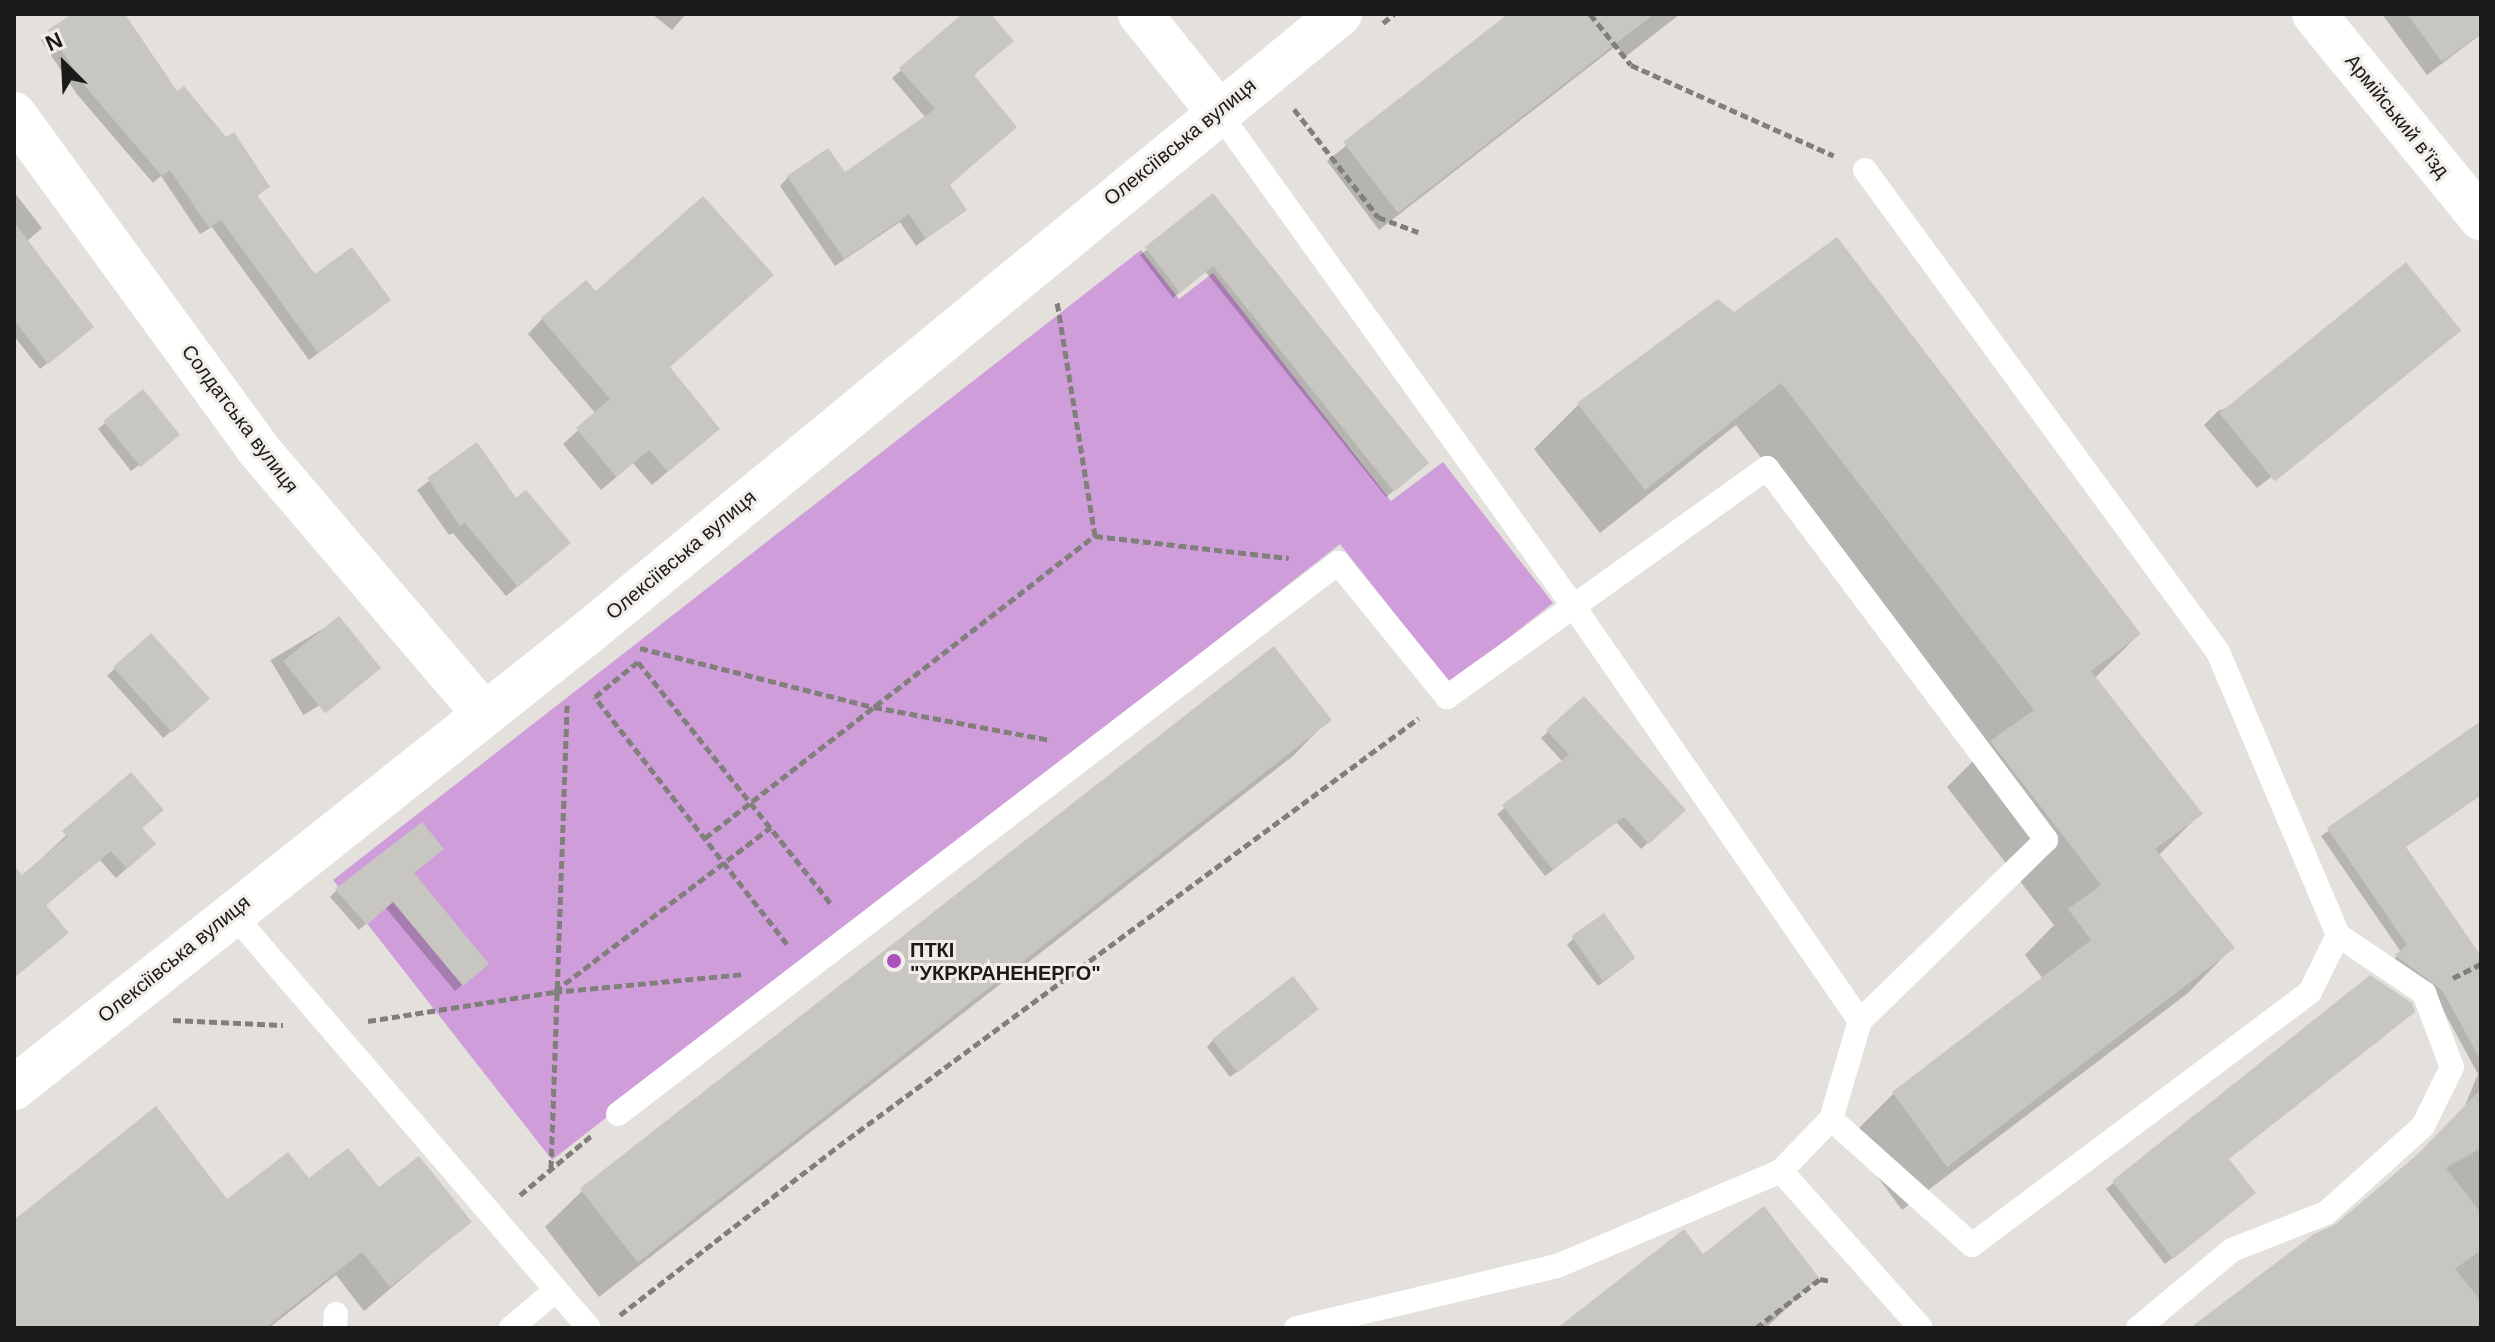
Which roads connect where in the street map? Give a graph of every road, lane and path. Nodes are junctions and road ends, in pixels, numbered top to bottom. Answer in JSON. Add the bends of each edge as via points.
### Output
{"nodes":[{"id":1,"x":1140,"y":14,"type":"edge"},
{"id":2,"x":1340,"y":14,"type":"edge"},
{"id":3,"x":1590,"y":14,"type":"edge"},
{"id":4,"x":2314,"y":14,"type":"edge"},
{"id":5,"x":1285,"y":99,"type":"dead end"},
{"id":6,"x":1217,"y":110,"type":"junction"},
{"id":7,"x":14,"y":114,"type":"edge"},
{"id":8,"x":1865,"y":170,"type":"joint"},
{"id":9,"x":2481,"y":218,"type":"edge"},
{"id":10,"x":1418,"y":232,"type":"dead end"},
{"id":11,"x":1054,"y":287,"type":"dead end"},
{"id":12,"x":1095,"y":536,"type":"junction"},
{"id":13,"x":1338,"y":563,"type":"junction"},
{"id":14,"x":1574,"y":607,"type":"junction"},
{"id":15,"x":634,"y":647,"type":"dead end"},
{"id":16,"x":1447,"y":697,"type":"junction"},
{"id":17,"x":568,"y":699,"type":"dead end"},
{"id":18,"x":874,"y":707,"type":"junction"},
{"id":19,"x":482,"y":711,"type":"junction"},
{"id":20,"x":1099,"y":749,"type":"junction"},
{"id":21,"x":752,"y":802,"type":"junction"},
{"id":22,"x":771,"y":827,"type":"junction"},
{"id":23,"x":705,"y":838,"type":"junction"},
{"id":24,"x":724,"y":862,"type":"junction"},
{"id":25,"x":232,"y":913,"type":"junction"},
{"id":26,"x":854,"y":932,"type":"junction"},
{"id":27,"x":2338,"y":935,"type":"junction"},
{"id":28,"x":805,"y":968,"type":"junction"},
{"id":29,"x":554,"y":992,"type":"junction"},
{"id":30,"x":163,"y":1020,"type":"dead end"},
{"id":31,"x":1860,"y":1021,"type":"junction"},
{"id":32,"x":330,"y":1027,"type":"junction"},
{"id":33,"x":14,"y":1088,"type":"edge"},
{"id":34,"x":618,"y":1114,"type":"joint"},
{"id":35,"x":1831,"y":1119,"type":"junction"},
{"id":36,"x":1781,"y":1171,"type":"junction"},
{"id":37,"x":556,"y":1290,"type":"junction"},
{"id":38,"x":1890,"y":1294,"type":"junction"},
{"id":39,"x":616,"y":1319,"type":"dead end"},
{"id":40,"x":511,"y":1328,"type":"edge"},
{"id":41,"x":589,"y":1328,"type":"edge"},
{"id":42,"x":1296,"y":1328,"type":"edge"},
{"id":43,"x":1756,"y":1328,"type":"edge"},
{"id":44,"x":1921,"y":1328,"type":"edge"},
{"id":45,"x":2138,"y":1328,"type":"edge"}],
"edges":[{"from":1,"to":6,"type":"street"},
{"from":2,"to":6,"type":"street","name":"Олексіївська вулиця"},
{"from":3,"to":8,"type":"path","via":[[1631,65]]},
{"from":4,"to":9,"type":"street","name":"Армійський в’їзд"},
{"from":5,"to":10,"type":"path","via":[[1378,217]]},
{"from":6,"to":14,"type":"lane"},
{"from":6,"to":19,"type":"street","name":"Олексіївська вулиця","via":[[585,635]]},
{"from":7,"to":19,"type":"street","name":"Солдатська вулиця","via":[[258,449]]},
{"from":8,"to":27,"type":"lane","via":[[2218,652]]},
{"from":11,"to":12,"type":"path"},
{"from":12,"to":13,"type":"path"},
{"from":12,"to":18,"type":"path"},
{"from":13,"to":16,"type":"lane"},
{"from":13,"to":20,"type":"lane"},
{"from":14,"to":16,"type":"lane"},
{"from":14,"to":31,"type":"lane"},
{"from":14,"to":31,"type":"lane","via":[[1767,468],[2046,840]]},
{"from":15,"to":18,"type":"path"},
{"from":16,"to":39,"type":"path","via":[[848,1139]]},
{"from":17,"to":29,"type":"path"},
{"from":18,"to":20,"type":"path"},
{"from":18,"to":21,"type":"path"},
{"from":19,"to":25,"type":"street","name":"Олексіївська вулиця"},
{"from":20,"to":26,"type":"lane"},
{"from":21,"to":22,"type":"path"},
{"from":21,"to":23,"type":"path"},
{"from":21,"to":23,"type":"path","via":[[638,662],[595,697]]},
{"from":22,"to":24,"type":"path"},
{"from":22,"to":26,"type":"path"},
{"from":23,"to":24,"type":"path"},
{"from":24,"to":28,"type":"path"},
{"from":24,"to":29,"type":"path"},
{"from":25,"to":32,"type":"lane"},
{"from":25,"to":33,"type":"street","name":"Олексіївська вулиця"},
{"from":26,"to":28,"type":"lane"},
{"from":27,"to":35,"type":"lane","via":[[2310,992],[1972,1245]]},
{"from":27,"to":45,"type":"lane","via":[[2424,993],[2452,1067],[2423,1126],[2326,1213],[2232,1250]]},
{"from":28,"to":29,"type":"path"},
{"from":28,"to":34,"type":"lane"},
{"from":29,"to":32,"type":"path"},
{"from":29,"to":34,"type":"path","via":[[551,1168]]},
{"from":30,"to":32,"type":"path"},
{"from":31,"to":35,"type":"lane"},
{"from":32,"to":37,"type":"lane"},
{"from":35,"to":36,"type":"lane"},
{"from":36,"to":38,"type":"lane"},
{"from":36,"to":42,"type":"lane","via":[[1557,1266]]},
{"from":37,"to":40,"type":"lane"},
{"from":37,"to":41,"type":"lane"},
{"from":38,"to":43,"type":"path","via":[[1820,1279]]},
{"from":38,"to":44,"type":"lane"}]}
